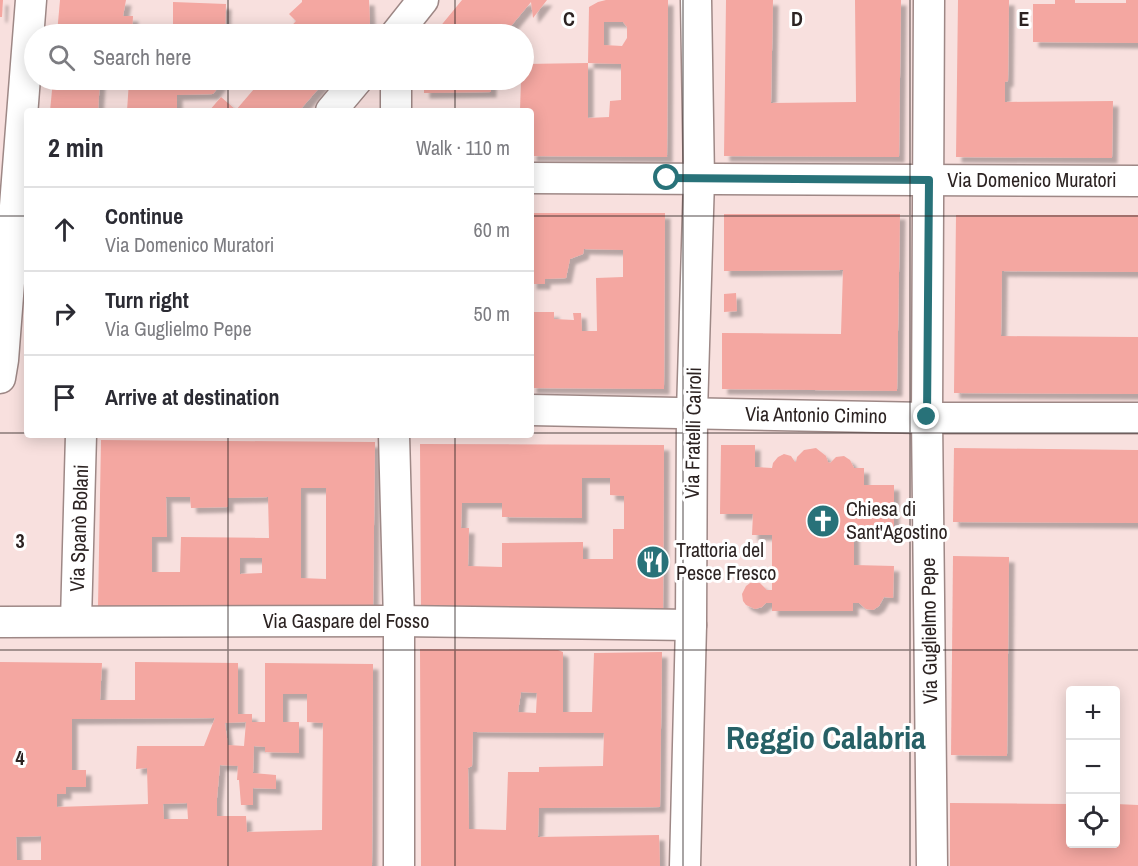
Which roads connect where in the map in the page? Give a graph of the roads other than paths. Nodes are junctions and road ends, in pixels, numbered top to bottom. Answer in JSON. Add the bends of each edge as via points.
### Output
{"nodes":[{"id":1,"x":32,"y":0,"type":"edge"},
{"id":2,"x":395,"y":0,"type":"edge"},
{"id":3,"x":423,"y":0,"type":"edge"},
{"id":4,"x":696,"y":0,"type":"edge"},
{"id":5,"x":929,"y":0,"type":"edge"},
{"id":6,"x":30,"y":24,"type":"edge"},
{"id":7,"x":395,"y":24,"type":"edge"},
{"id":8,"x":403,"y":24,"type":"edge"},
{"id":9,"x":24,"y":82,"type":"edge"},
{"id":10,"x":349,"y":90,"type":"edge"},
{"id":11,"x":396,"y":90,"type":"edge"},
{"id":12,"x":334,"y":108,"type":"edge"},
{"id":13,"x":396,"y":108,"type":"edge"},
{"id":14,"x":15,"y":175,"type":"edge"},
{"id":15,"x":534,"y":178,"type":"edge"},
{"id":16,"x":699,"y":179,"type":"junction"},
{"id":17,"x":929,"y":180,"type":"junction"},
{"id":18,"x":1138,"y":181,"type":"edge"},
{"id":19,"x":0,"y":378,"type":"edge"},
{"id":20,"x":534,"y":410,"type":"edge"},
{"id":21,"x":692,"y":412,"type":"junction"},
{"id":22,"x":927,"y":417,"type":"junction"},
{"id":23,"x":1138,"y":418,"type":"edge"},
{"id":24,"x":81,"y":438,"type":"edge"},
{"id":25,"x":394,"y":438,"type":"edge"},
{"id":26,"x":76,"y":621,"type":"junction"},
{"id":27,"x":399,"y":621,"type":"junction"},
{"id":28,"x":0,"y":622,"type":"edge"},
{"id":29,"x":691,"y":625,"type":"junction"},
{"id":30,"x":399,"y":866,"type":"edge"},
{"id":31,"x":685,"y":866,"type":"edge"},
{"id":32,"x":932,"y":866,"type":"edge"}],
"edges":[{"from":1,"to":6,"type":"street"},
{"from":2,"to":7,"type":"street"},
{"from":3,"to":8,"type":"street"},
{"from":4,"to":16,"type":"street","name":"Via Fratelli Cairoli"},
{"from":5,"to":17,"type":"street","name":"Via Guglielmo Pepe"},
{"from":9,"to":14,"type":"street"},
{"from":10,"to":12,"type":"street"},
{"from":11,"to":13,"type":"street"},
{"from":14,"to":19,"type":"street"},
{"from":15,"to":16,"type":"street","name":"Via Domenico Muratori"},
{"from":16,"to":17,"type":"street","name":"Via Domenico Muratori"},
{"from":16,"to":21,"type":"street","name":"Via Fratelli Cairoli"},
{"from":17,"to":18,"type":"street","name":"Via Domenico Muratori"},
{"from":17,"to":22,"type":"street","name":"Via Guglielmo Pepe"},
{"from":20,"to":21,"type":"street","name":"Via Antonio Cimino"},
{"from":21,"to":22,"type":"street","name":"Via Antonio Cimino"},
{"from":21,"to":29,"type":"street","name":"Via Fratelli Cairoli"},
{"from":22,"to":23,"type":"street","name":"Via Antonio Cimino"},
{"from":22,"to":32,"type":"street","name":"Via Guglielmo Pepe"},
{"from":24,"to":26,"type":"street","name":"Via Spanò Bolani"},
{"from":25,"to":27,"type":"street"},
{"from":26,"to":27,"type":"street","name":"Via Gaspare del Fosso"},
{"from":26,"to":28,"type":"street","name":"Via Gaspare del Fosso"},
{"from":27,"to":29,"type":"street","name":"Via Gaspare del Fosso"},
{"from":27,"to":30,"type":"street"},
{"from":29,"to":31,"type":"street","name":"Via Fratelli Cairoli"}]}
